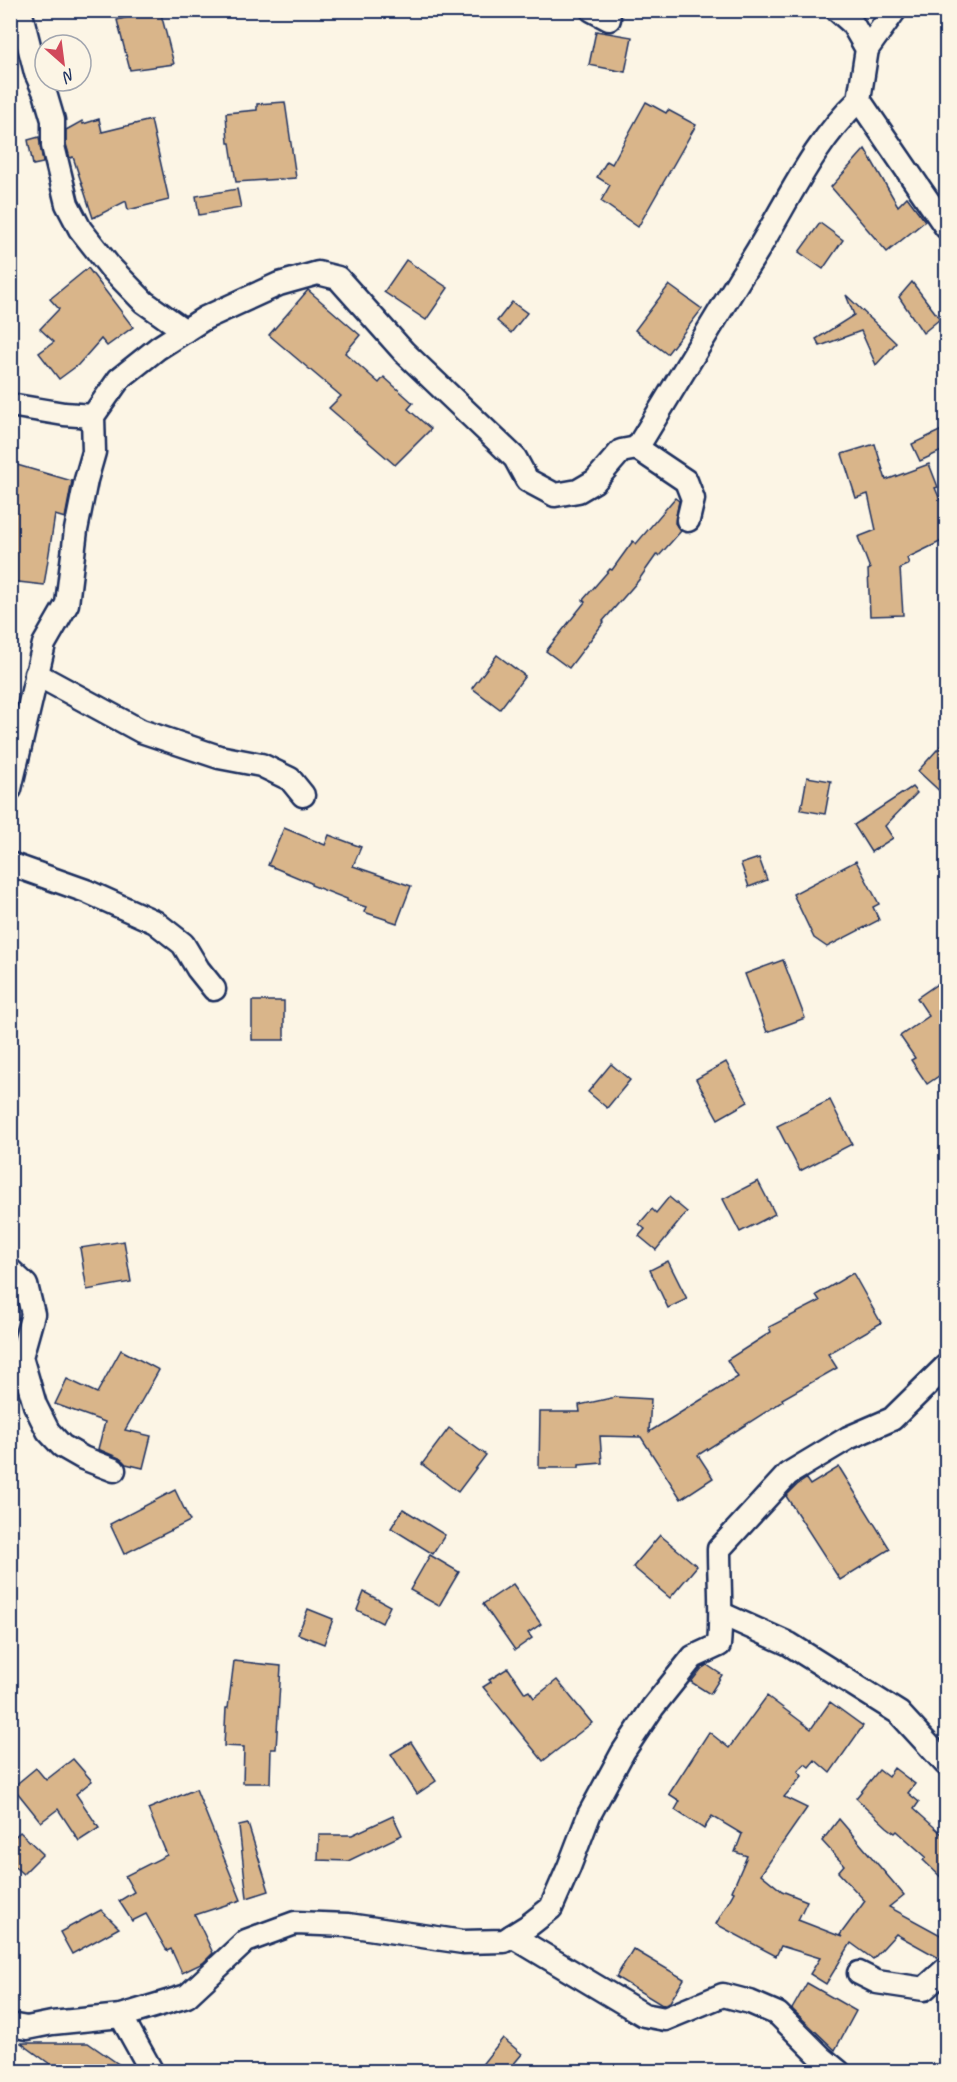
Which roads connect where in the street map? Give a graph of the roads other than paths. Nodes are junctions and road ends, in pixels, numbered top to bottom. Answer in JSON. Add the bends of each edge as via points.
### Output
{"nodes":[{"id":1,"x":20,"y":10,"type":"edge"},
{"id":2,"x":837,"y":10,"type":"edge"},
{"id":3,"x":895,"y":10,"type":"edge"},
{"id":4,"x":867,"y":49,"type":"junction"},
{"id":5,"x":859,"y":100,"type":"junction"},
{"id":6,"x":946,"y":227,"type":"edge"},
{"id":7,"x":185,"y":331,"type":"junction"},
{"id":8,"x":10,"y":405,"type":"edge"},
{"id":9,"x":93,"y":416,"type":"junction"},
{"id":10,"x":638,"y":447,"type":"junction"},
{"id":11,"x":688,"y":520,"type":"dead end"},
{"id":12,"x":36,"y":674,"type":"junction"},
{"id":13,"x":10,"y":789,"type":"edge"},
{"id":14,"x":303,"y":795,"type":"dead end"},
{"id":15,"x":10,"y":864,"type":"edge"},
{"id":16,"x":214,"y":989,"type":"dead end"},
{"id":17,"x":10,"y":1270,"type":"edge"},
{"id":18,"x":946,"y":1366,"type":"edge"},
{"id":19,"x":114,"y":1470,"type":"dead end"},
{"id":20,"x":722,"y":1614,"type":"junction"},
{"id":21,"x":946,"y":1764,"type":"edge"},
{"id":22,"x":512,"y":1936,"type":"junction"},
{"id":23,"x":946,"y":1969,"type":"edge"},
{"id":24,"x":859,"y":1973,"type":"dead end"},
{"id":25,"x":121,"y":2016,"type":"junction"},
{"id":26,"x":10,"y":2025,"type":"edge"},
{"id":27,"x":152,"y":2072,"type":"edge"},
{"id":28,"x":839,"y":2072,"type":"edge"}],
"edges":[{"from":1,"to":7,"type":"street","via":[[53,120],[53,146],[67,204],[80,229],[110,267],[144,302]]},
{"from":2,"to":4,"type":"street","via":[[852,23]]},
{"from":3,"to":4,"type":"street"},
{"from":4,"to":5,"type":"street"},
{"from":5,"to":6,"type":"street"},
{"from":5,"to":10,"type":"street","via":[[841,117],[809,164]]},
{"from":7,"to":9,"type":"street","via":[[119,379]]},
{"from":7,"to":10,"type":"street","via":[[279,284],[318,273],[338,278],[404,352],[515,458],[527,480],[555,495],[578,491],[595,481],[621,451]]},
{"from":8,"to":9,"type":"street"},
{"from":9,"to":12,"type":"street","via":[[94,452],[76,530],[67,604],[44,644]]},
{"from":10,"to":11,"type":"street","via":[[686,482],[693,499]]},
{"from":12,"to":13,"type":"street"},
{"from":12,"to":14,"type":"street","via":[[141,731],[219,757],[261,765],[290,779]]},
{"from":15,"to":16,"type":"street","via":[[86,891],[155,922],[183,944]]},
{"from":17,"to":19,"type":"street","via":[[26,1285],[33,1314],[21,1357],[35,1405],[48,1431],[62,1446]]},
{"from":18,"to":20,"type":"street","via":[[892,1419],[848,1438],[788,1474],[739,1527],[719,1550]]},
{"from":20,"to":21,"type":"street","via":[[789,1644],[899,1713]]},
{"from":20,"to":22,"type":"street","via":[[719,1645],[693,1657],[623,1752],[589,1815],[551,1908]]},
{"from":22,"to":25,"type":"street","via":[[504,1941],[463,1942],[348,1925],[295,1923],[246,1941],[187,1996]]},
{"from":22,"to":28,"type":"street","via":[[644,2015],[665,2019],[723,1995],[750,2002],[778,2014]]},
{"from":23,"to":24,"type":"street","via":[[924,1989],[877,1982]]},
{"from":25,"to":26,"type":"street","via":[[27,2028]]},
{"from":25,"to":27,"type":"street"}]}
